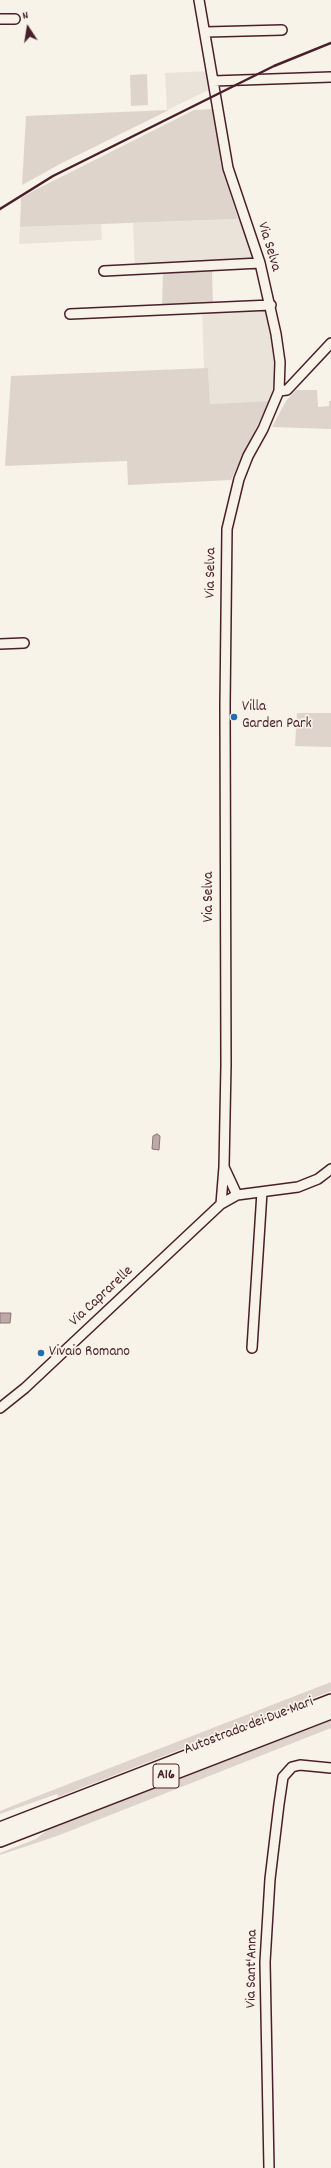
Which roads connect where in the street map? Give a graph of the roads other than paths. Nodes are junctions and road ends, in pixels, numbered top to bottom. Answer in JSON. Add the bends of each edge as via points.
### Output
{"nodes":[{"id":1,"x":198,"y":0,"type":"edge"},
{"id":2,"x":0,"y":19,"type":"edge"},
{"id":3,"x":15,"y":19,"type":"dead end"},
{"id":4,"x":282,"y":30,"type":"dead end"},
{"id":5,"x":206,"y":32,"type":"junction"},
{"id":6,"x":331,"y":77,"type":"edge"},
{"id":7,"x":213,"y":81,"type":"junction"},
{"id":8,"x":260,"y":263,"type":"junction"},
{"id":9,"x":104,"y":271,"type":"dead end"},
{"id":10,"x":271,"y":306,"type":"junction"},
{"id":11,"x":70,"y":314,"type":"dead end"},
{"id":12,"x":331,"y":343,"type":"edge"},
{"id":13,"x":280,"y":391,"type":"junction"},
{"id":14,"x":0,"y":644,"type":"edge"},
{"id":15,"x":24,"y":644,"type":"dead end"},
{"id":16,"x":224,"y":1167,"type":"junction"},
{"id":17,"x":330,"y":1172,"type":"edge"},
{"id":18,"x":262,"y":1192,"type":"junction"},
{"id":19,"x":237,"y":1195,"type":"junction"},
{"id":20,"x":221,"y":1204,"type":"junction"},
{"id":21,"x":252,"y":1348,"type":"dead end"},
{"id":22,"x":0,"y":1408,"type":"edge"},
{"id":23,"x":331,"y":1701,"type":"edge"},
{"id":24,"x":331,"y":1712,"type":"edge"},
{"id":25,"x":331,"y":1768,"type":"edge"},
{"id":26,"x":0,"y":1829,"type":"edge"},
{"id":27,"x":0,"y":1840,"type":"edge"},
{"id":28,"x":269,"y":2168,"type":"edge"}],
"edges":[{"from":1,"to":5,"type":"street","name":"Via Selva"},
{"from":2,"to":3,"type":"street"},
{"from":4,"to":5,"type":"street"},
{"from":5,"to":7,"type":"street","name":"Via Selva"},
{"from":6,"to":7,"type":"street"},
{"from":7,"to":8,"type":"street","name":"Via Selva","via":[[228,168]]},
{"from":8,"to":9,"type":"street"},
{"from":8,"to":10,"type":"street","name":"Via Selva"},
{"from":10,"to":11,"type":"street"},
{"from":10,"to":13,"type":"street","name":"Via Selva","via":[[280,362]]},
{"from":12,"to":13,"type":"street","via":[[287,390]]},
{"from":13,"to":16,"type":"street","name":"Via Selva","via":[[238,479],[227,529]]},
{"from":14,"to":15,"type":"street"},
{"from":16,"to":19,"type":"street","name":"Via Selva"},
{"from":16,"to":20,"type":"street","name":"Via Selva"},
{"from":17,"to":18,"type":"street","via":[[298,1186]]},
{"from":18,"to":19,"type":"street"},
{"from":18,"to":21,"type":"street"},
{"from":19,"to":20,"type":"street","name":"Via Caprarelle"},
{"from":20,"to":22,"type":"street","name":"Via Caprarelle","via":[[25,1388]]},
{"from":23,"to":26,"type":"highway","name":"Autostrada dei Due Mari","number":"A16"},
{"from":24,"to":27,"type":"highway","name":"Autostrada dei Due Mari","number":"A16"},
{"from":25,"to":28,"type":"street","name":"Via Sant'Anna","via":[[300,1765],[292,1767],[283,1777],[273,1845],[266,1940]]}]}
